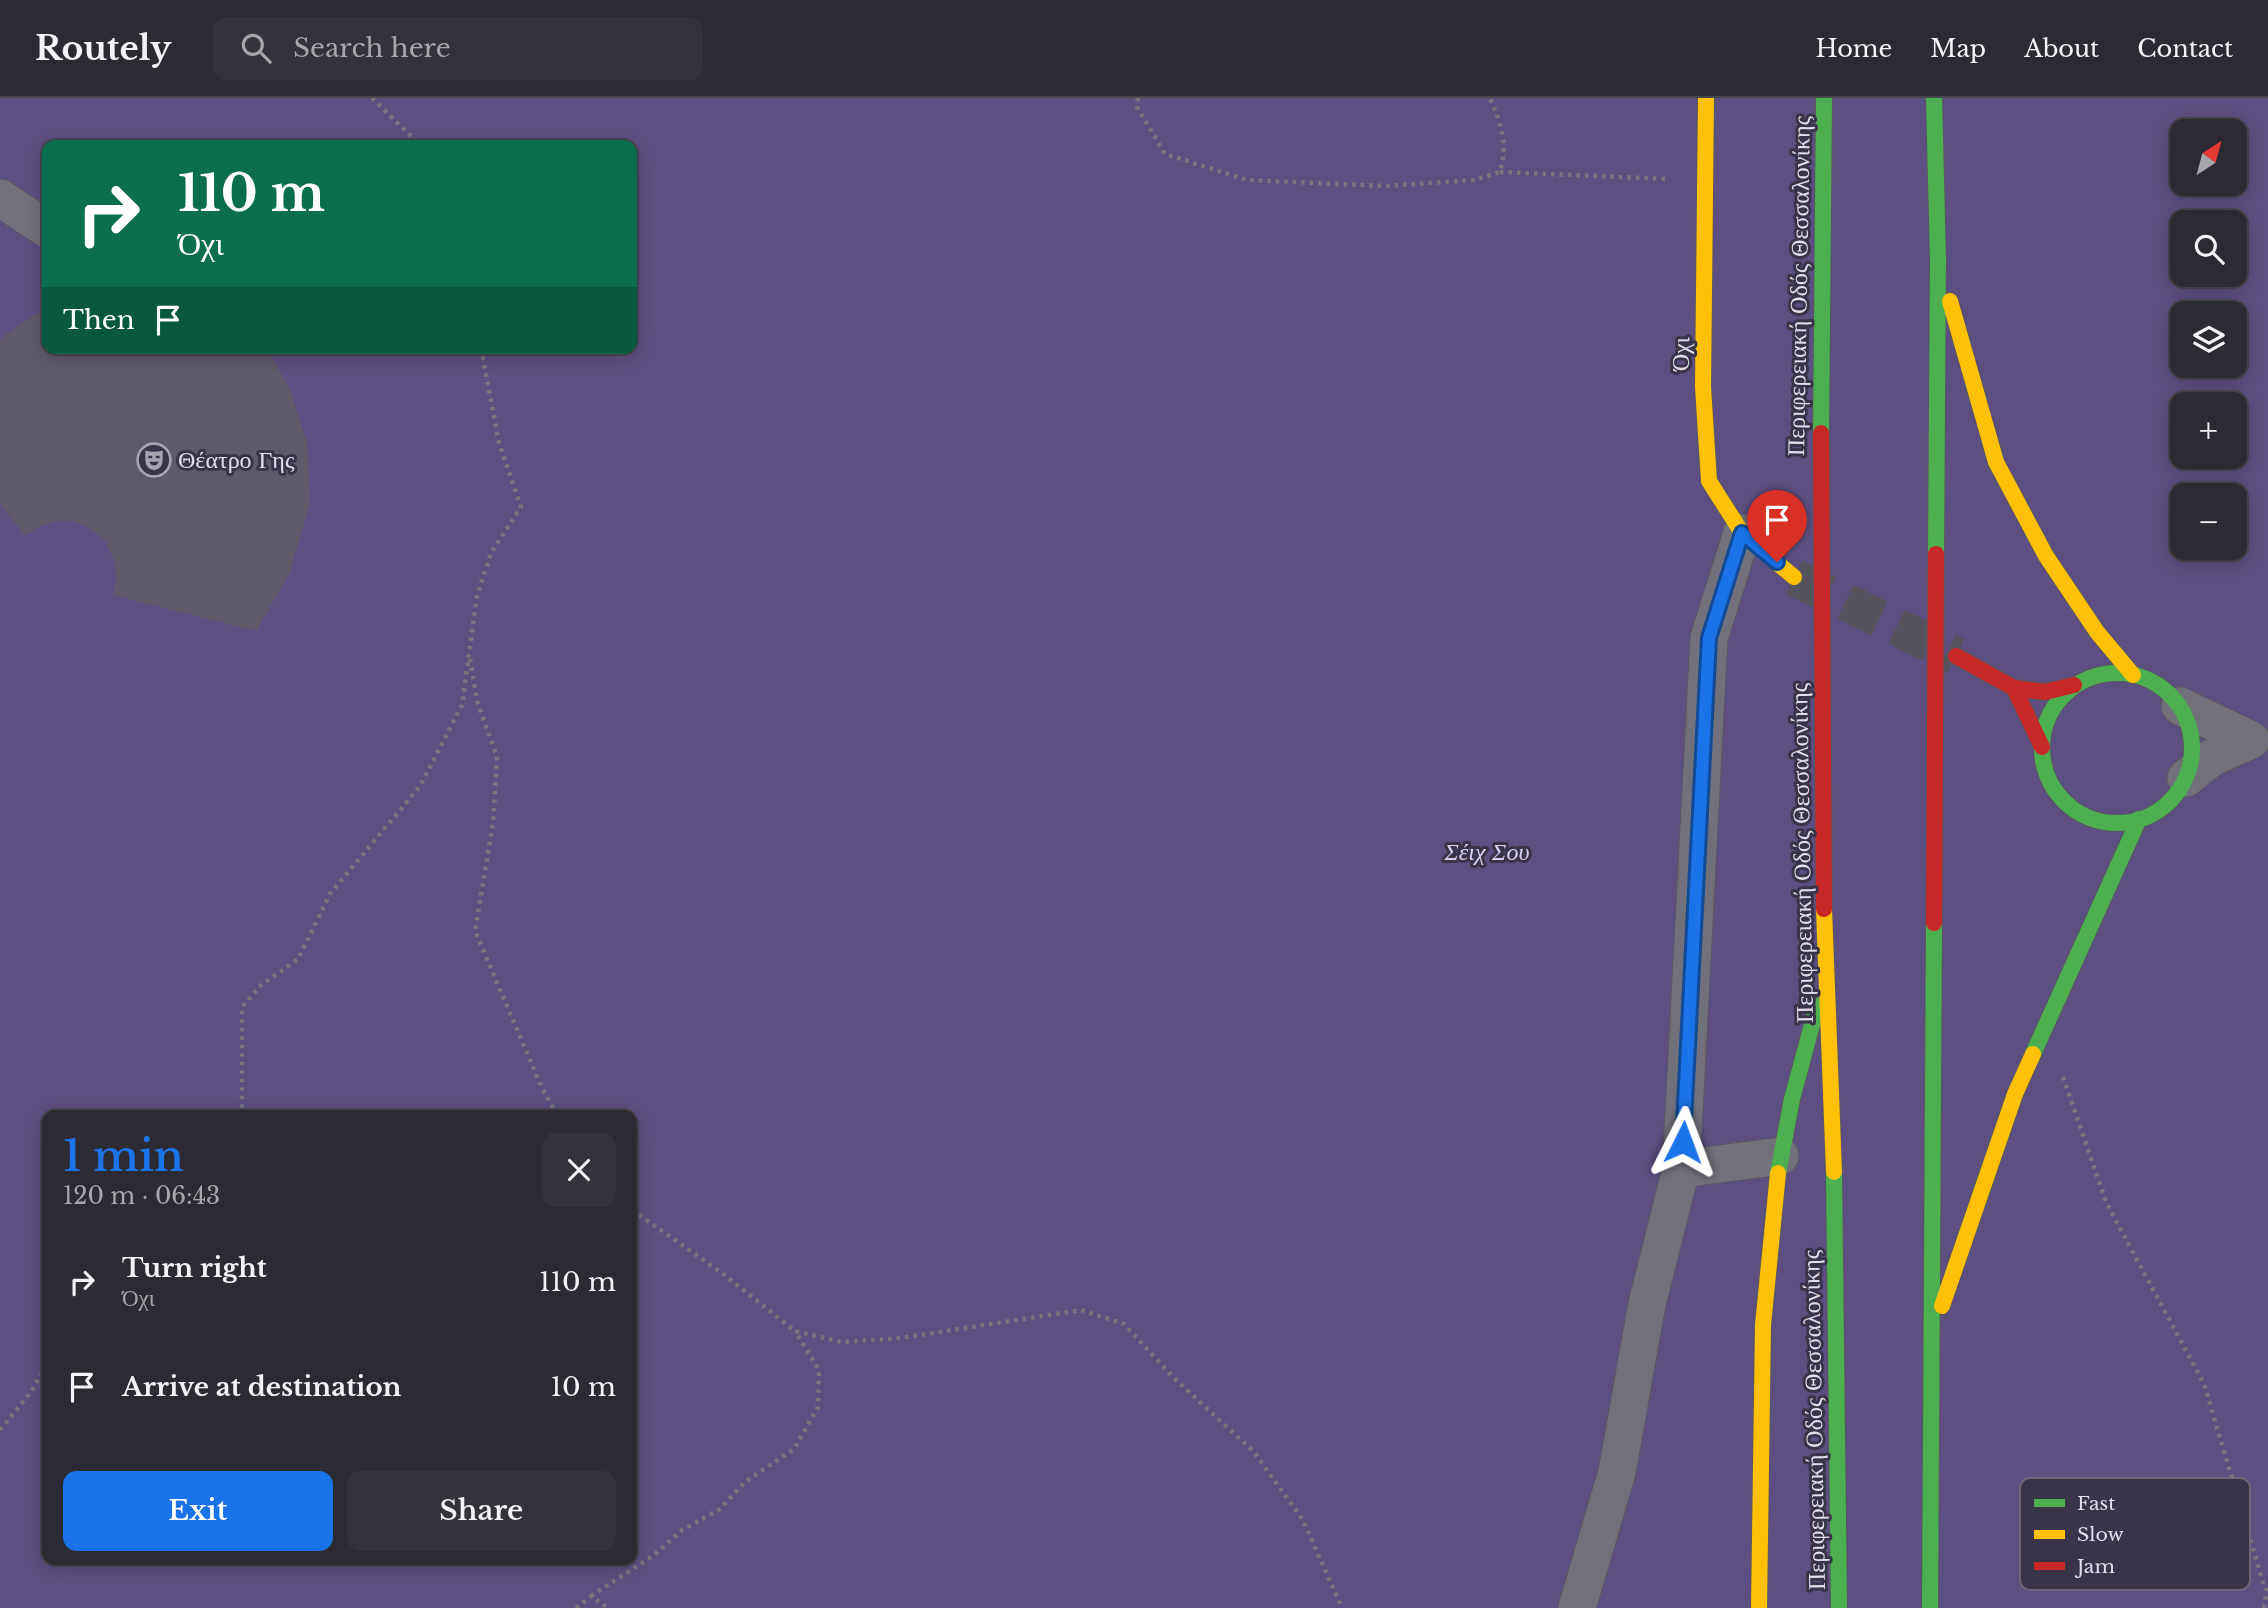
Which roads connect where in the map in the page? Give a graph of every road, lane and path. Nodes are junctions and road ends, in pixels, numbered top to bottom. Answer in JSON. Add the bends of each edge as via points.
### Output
{"nodes":[{"id":1,"x":372,"y":98,"type":"edge"},
{"id":2,"x":1138,"y":98,"type":"edge"},
{"id":3,"x":1490,"y":98,"type":"edge"},
{"id":4,"x":1706,"y":98,"type":"edge"},
{"id":5,"x":1824,"y":98,"type":"edge"},
{"id":6,"x":1934,"y":98,"type":"edge"},
{"id":7,"x":415,"y":140,"type":"edge"},
{"id":8,"x":1500,"y":172,"type":"junction"},
{"id":9,"x":1705,"y":181,"type":"junction"},
{"id":10,"x":0,"y":198,"type":"edge"},
{"id":11,"x":42,"y":226,"type":"edge"},
{"id":12,"x":1938,"y":259,"type":"junction"},
{"id":13,"x":482,"y":354,"type":"edge"},
{"id":14,"x":1742,"y":533,"type":"junction"},
{"id":15,"x":1794,"y":577,"type":"tunnel mouth"},
{"id":16,"x":470,"y":655,"type":"junction"},
{"id":17,"x":1956,"y":656,"type":"tunnel mouth"},
{"id":18,"x":2133,"y":675,"type":"junction"},
{"id":19,"x":2074,"y":685,"type":"junction"},
{"id":20,"x":2014,"y":688,"type":"junction"},
{"id":21,"x":2180,"y":706,"type":"junction"},
{"id":22,"x":2260,"y":741,"type":"edge"},
{"id":23,"x":2042,"y":747,"type":"junction"},
{"id":24,"x":2186,"y":778,"type":"junction"},
{"id":25,"x":2139,"y":819,"type":"junction"},
{"id":26,"x":1825,"y":977,"type":"junction"},
{"id":27,"x":2046,"y":1025,"type":"junction"},
{"id":28,"x":242,"y":1110,"type":"edge"},
{"id":29,"x":554,"y":1110,"type":"edge"},
{"id":30,"x":1780,"y":1156,"type":"junction"},
{"id":31,"x":1681,"y":1169,"type":"junction"},
{"id":32,"x":637,"y":1214,"type":"edge"},
{"id":33,"x":795,"y":1331,"type":"junction"},
{"id":34,"x":1932,"y":1334,"type":"junction"},
{"id":35,"x":42,"y":1373,"type":"edge"},
{"id":36,"x":0,"y":1430,"type":"edge"},
{"id":37,"x":2232,"y":1478,"type":"edge"},
{"id":38,"x":2250,"y":1539,"type":"edge"},
{"id":39,"x":2268,"y":1583,"type":"edge"},
{"id":40,"x":2265,"y":1589,"type":"junction"},
{"id":41,"x":591,"y":1596,"type":"junction"},
{"id":42,"x":576,"y":1608,"type":"edge"},
{"id":43,"x":608,"y":1608,"type":"edge"},
{"id":44,"x":1342,"y":1608,"type":"edge"},
{"id":45,"x":1577,"y":1608,"type":"edge"},
{"id":46,"x":1759,"y":1608,"type":"edge"},
{"id":47,"x":1839,"y":1608,"type":"edge"},
{"id":48,"x":1930,"y":1608,"type":"edge"},
{"id":49,"x":2264,"y":1608,"type":"edge"}],
"edges":[{"from":1,"to":7,"type":"path"},
{"from":2,"to":8,"type":"path","via":[[1137,107],[1165,154],[1247,180],[1386,186],[1474,180]]},
{"from":3,"to":8,"type":"path","via":[[1502,126],[1505,154]]},
{"from":4,"to":9,"type":"main road","name":"Όχι"},
{"from":5,"to":26,"type":"main road","name":"Περιφερειακή Οδός Θεσσαλονίκης","via":[[1820,515]]},
{"from":6,"to":12,"type":"main road"},
{"from":8,"to":9,"type":"path"},
{"from":9,"to":14,"type":"main road","name":"Όχι","via":[[1703,387],[1709,481]]},
{"from":10,"to":11,"type":"street"},
{"from":12,"to":18,"type":"main road","via":[[1996,462],[2046,556],[2097,632]]},
{"from":12,"to":34,"type":"main road"},
{"from":13,"to":16,"type":"path","via":[[499,443],[521,507],[491,553],[477,596]]},
{"from":14,"to":15,"type":"main road","name":"Όχι"},
{"from":14,"to":31,"type":"street","via":[[1709,638]]},
{"from":16,"to":28,"type":"path","via":[[462,705],[419,786],[330,894],[298,959],[261,986],[242,1007]]},
{"from":16,"to":29,"type":"path","via":[[477,701],[497,757],[493,823],[475,930]]},
{"from":17,"to":20,"type":"main road"},
{"from":18,"to":19,"type":"main road","via":[[2096,675]]},
{"from":18,"to":21,"type":"main road","via":[[2164,689]]},
{"from":19,"to":20,"type":"main road","via":[[2045,692]]},
{"from":19,"to":23,"type":"main road","via":[[2057,701],[2046,722]]},
{"from":20,"to":23,"type":"main road"},
{"from":21,"to":22,"type":"street"},
{"from":21,"to":24,"type":"main road","via":[[2190,728],[2192,753]]},
{"from":22,"to":24,"type":"street","via":[[2211,758]]},
{"from":23,"to":25,"type":"main road","via":[[2046,773],[2058,795],[2078,812],[2101,821]]},
{"from":24,"to":25,"type":"main road","via":[[2172,799]]},
{"from":25,"to":27,"type":"main road"},
{"from":26,"to":30,"type":"main road"},
{"from":26,"to":47,"type":"main road","name":"Περιφερειακή Οδός Θεσσαλονίκης","via":[[1833,1108]]},
{"from":27,"to":34,"type":"main road","via":[[2015,1094]]},
{"from":27,"to":37,"type":"path","via":[[2106,1202],[2204,1384]]},
{"from":30,"to":31,"type":"street"},
{"from":30,"to":46,"type":"main road","via":[[1760,1389]]},
{"from":31,"to":45,"type":"street","via":[[1647,1304],[1617,1472]]},
{"from":32,"to":33,"type":"path"},
{"from":33,"to":41,"type":"path","via":[[819,1370],[818,1407],[794,1449],[745,1482],[720,1509],[682,1530],[654,1555]]},
{"from":33,"to":44,"type":"path","via":[[842,1342],[889,1339],[1081,1310],[1124,1324],[1253,1451],[1303,1520]]},
{"from":34,"to":48,"type":"main road"},
{"from":35,"to":36,"type":"path"},
{"from":38,"to":40,"type":"path"},
{"from":39,"to":40,"type":"path"},
{"from":40,"to":49,"type":"path"},
{"from":41,"to":42,"type":"path"},
{"from":41,"to":43,"type":"path"}]}
